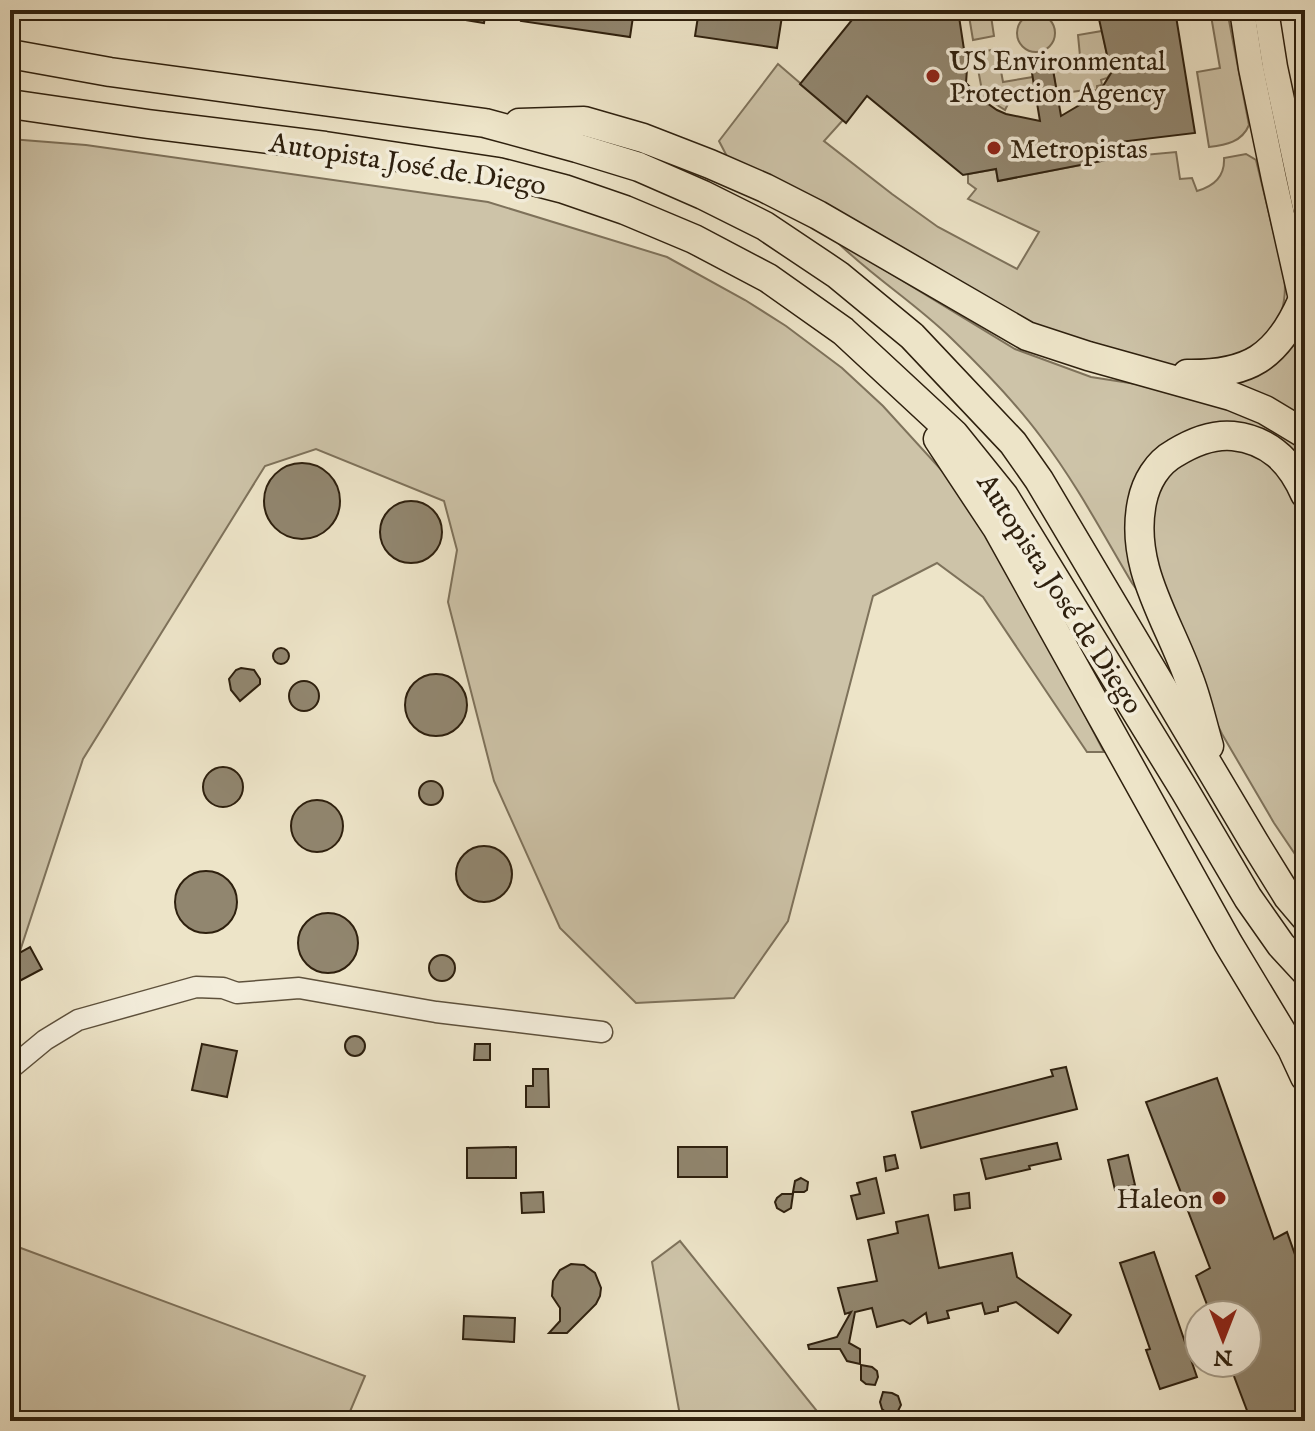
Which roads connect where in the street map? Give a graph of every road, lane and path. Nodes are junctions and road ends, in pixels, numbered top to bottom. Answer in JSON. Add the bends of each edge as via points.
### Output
{"nodes":[{"id":1,"x":1242,"y":10,"type":"edge"},
{"id":2,"x":1266,"y":10,"type":"edge"},
{"id":3,"x":10,"y":54,"type":"edge"},
{"id":4,"x":10,"y":104,"type":"edge"},
{"id":5,"x":485,"y":123,"type":"junction"},
{"id":6,"x":1305,"y":207,"type":"edge"},
{"id":7,"x":1303,"y":310,"type":"edge"},
{"id":8,"x":1150,"y":373,"type":"junction"},
{"id":9,"x":912,"y":397,"type":"junction"},
{"id":10,"x":1305,"y":434,"type":"edge"},
{"id":11,"x":1305,"y":494,"type":"edge"},
{"id":12,"x":1220,"y":781,"type":"junction"},
{"id":13,"x":1305,"y":917,"type":"edge"},
{"id":14,"x":1305,"y":971,"type":"edge"},
{"id":15,"x":602,"y":1032,"type":"dead end"},
{"id":16,"x":10,"y":1069,"type":"edge"},
{"id":17,"x":1305,"y":1077,"type":"edge"}],
"edges":[{"from":1,"to":7,"type":"main road"},
{"from":2,"to":6,"type":"main road"},
{"from":3,"to":5,"type":"highway","name":"Autopista José de Diego"},
{"from":4,"to":9,"type":"highway","name":"Autopista José de Diego","via":[[498,172],[564,189],[694,239],[768,278],[843,331]]},
{"from":5,"to":8,"type":"highway","via":[[584,121],[643,138],[792,201],[1027,336]]},
{"from":5,"to":12,"type":"highway","name":"Autopista José de Diego","via":[[639,167],[703,195],[765,226],[838,275],[912,336],[1013,443]]},
{"from":7,"to":8,"type":"highway","via":[[1254,363],[1213,375]]},
{"from":8,"to":10,"type":"highway","via":[[1231,396]]},
{"from":9,"to":14,"type":"highway","name":"Autopista José de Diego","via":[[954,434],[1004,496],[1248,898]]},
{"from":9,"to":17,"type":"highway","via":[[997,528]]},
{"from":11,"to":12,"type":"highway","via":[[1293,469],[1274,451],[1233,436],[1202,439],[1168,457],[1144,494],[1141,555],[1188,675]]},
{"from":12,"to":13,"type":"highway","name":"Autopista José de Diego"},
{"from":15,"to":16,"type":"street","via":[[447,1014],[299,988],[237,993],[196,987],[78,1020]]}]}
